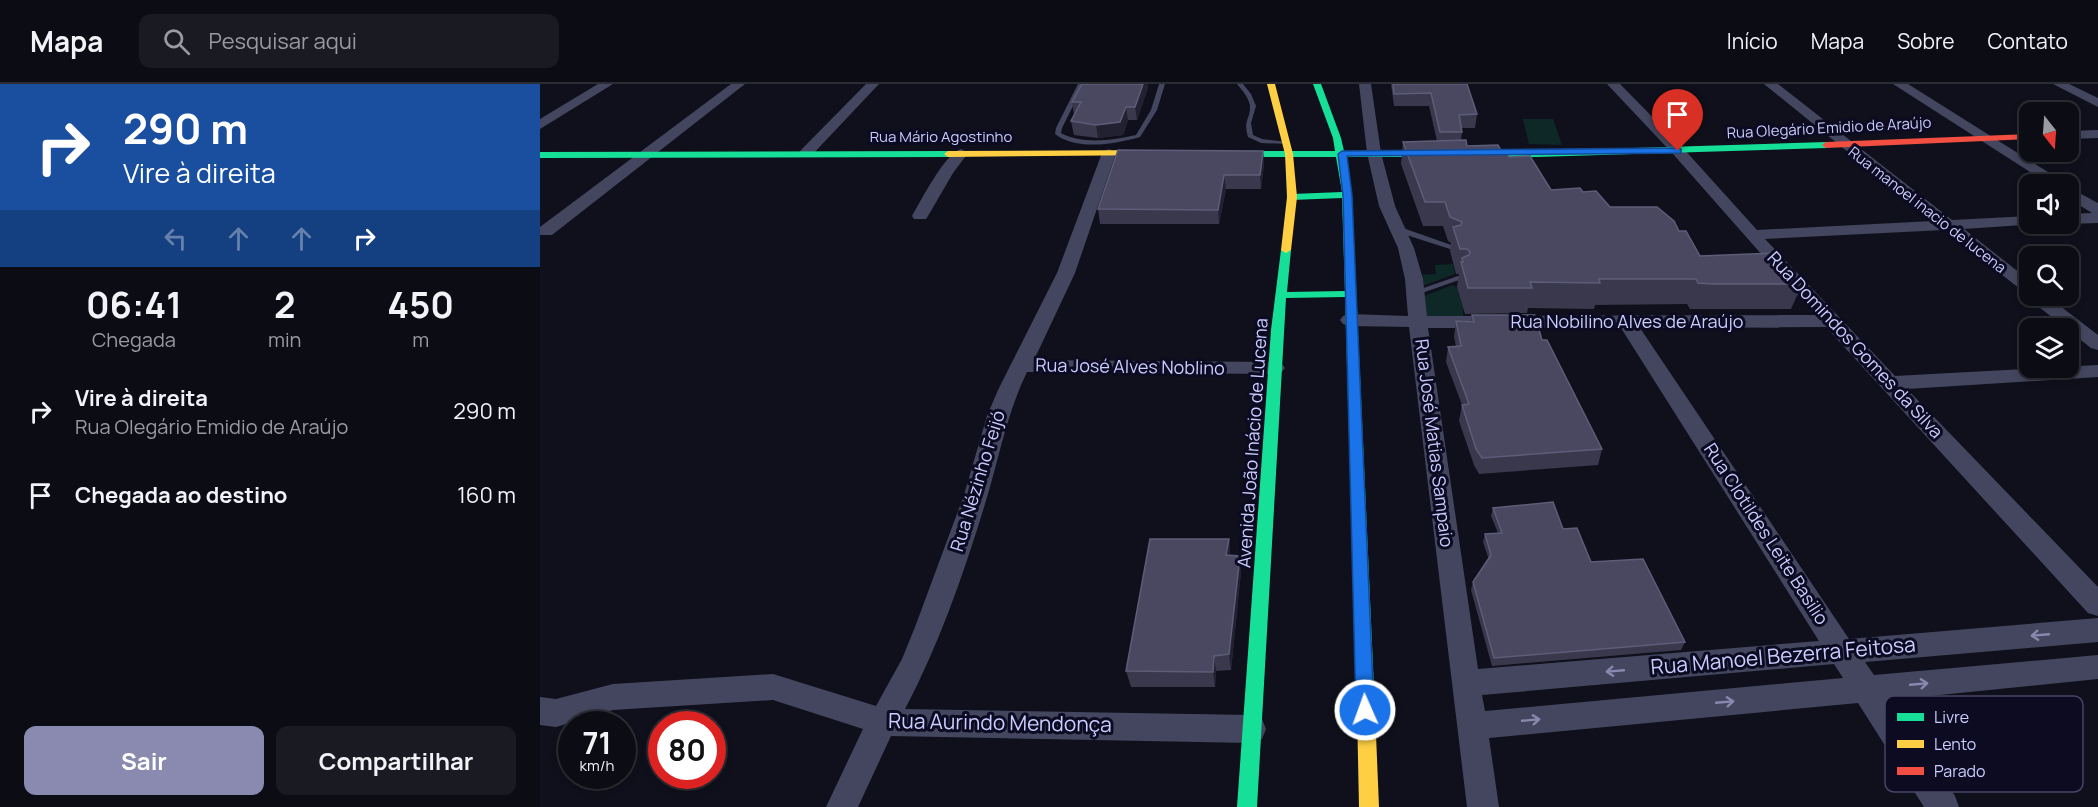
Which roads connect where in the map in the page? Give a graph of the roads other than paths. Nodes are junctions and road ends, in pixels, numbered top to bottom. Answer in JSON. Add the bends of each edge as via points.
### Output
{"nodes":[{"id":1,"x":607,"y":84,"type":"edge"},
{"id":2,"x":739,"y":84,"type":"edge"},
{"id":3,"x":873,"y":84,"type":"edge"},
{"id":4,"x":1081,"y":84,"type":"edge"},
{"id":5,"x":1162,"y":84,"type":"edge"},
{"id":6,"x":1240,"y":84,"type":"edge"},
{"id":7,"x":1271,"y":84,"type":"edge"},
{"id":8,"x":1317,"y":84,"type":"edge"},
{"id":9,"x":1365,"y":84,"type":"edge"},
{"id":10,"x":1613,"y":84,"type":"edge"},
{"id":11,"x":1770,"y":84,"type":"edge"},
{"id":12,"x":1899,"y":84,"type":"edge"},
{"id":13,"x":2060,"y":84,"type":"edge"},
{"id":14,"x":2098,"y":103,"type":"edge"},
{"id":15,"x":540,"y":125,"type":"edge"},
{"id":16,"x":2098,"y":134,"type":"edge"},
{"id":17,"x":2079,"y":135,"type":"edge"},
{"id":18,"x":2019,"y":136,"type":"edge"},
{"id":19,"x":1983,"y":137,"type":"junction"},
{"id":20,"x":1845,"y":145,"type":"junction"},
{"id":21,"x":1288,"y":148,"type":"junction"},
{"id":22,"x":1678,"y":151,"type":"junction"},
{"id":23,"x":806,"y":153,"type":"junction"},
{"id":24,"x":961,"y":153,"type":"junction"},
{"id":25,"x":1109,"y":153,"type":"junction"},
{"id":26,"x":1177,"y":153,"type":"edge"},
{"id":27,"x":1210,"y":153,"type":"edge"},
{"id":28,"x":1374,"y":153,"type":"junction"},
{"id":29,"x":1342,"y":154,"type":"junction"},
{"id":30,"x":540,"y":155,"type":"edge"},
{"id":31,"x":646,"y":155,"type":"junction"},
{"id":32,"x":2043,"y":174,"type":"edge"},
{"id":33,"x":1347,"y":195,"type":"junction"},
{"id":34,"x":1292,"y":197,"type":"junction"},
{"id":35,"x":2079,"y":198,"type":"edge"},
{"id":36,"x":2098,"y":210,"type":"edge"},
{"id":37,"x":920,"y":216,"type":"dead end"},
{"id":38,"x":2098,"y":218,"type":"edge"},
{"id":39,"x":2079,"y":219,"type":"edge"},
{"id":40,"x":2019,"y":222,"type":"edge"},
{"id":41,"x":1948,"y":225,"type":"junction"},
{"id":42,"x":1397,"y":229,"type":"junction"},
{"id":43,"x":546,"y":231,"type":"dead end"},
{"id":44,"x":1752,"y":235,"type":"junction"},
{"id":45,"x":1453,"y":247,"type":"edge"},
{"id":46,"x":1461,"y":278,"type":"edge"},
{"id":47,"x":2019,"y":281,"type":"edge"},
{"id":48,"x":1416,"y":292,"type":"junction"},
{"id":49,"x":1350,"y":294,"type":"junction"},
{"id":50,"x":1282,"y":295,"type":"junction"},
{"id":51,"x":2049,"y":306,"type":"edge"},
{"id":52,"x":1350,"y":320,"type":"junction"},
{"id":53,"x":1832,"y":321,"type":"junction"},
{"id":54,"x":1420,"y":322,"type":"junction"},
{"id":55,"x":1627,"y":322,"type":"junction"},
{"id":56,"x":2098,"y":344,"type":"edge"},
{"id":57,"x":1021,"y":366,"type":"junction"},
{"id":58,"x":1275,"y":368,"type":"junction"},
{"id":59,"x":2098,"y":371,"type":"edge"},
{"id":60,"x":1891,"y":383,"type":"junction"},
{"id":61,"x":2098,"y":604,"type":"edge"},
{"id":62,"x":2098,"y":630,"type":"edge"},
{"id":63,"x":1842,"y":651,"type":"junction"},
{"id":64,"x":2098,"y":667,"type":"edge"},
{"id":65,"x":1467,"y":683,"type":"junction"},
{"id":66,"x":1866,"y":689,"type":"junction"},
{"id":67,"x":540,"y":711,"type":"edge"},
{"id":68,"x":1885,"y":718,"type":"edge"},
{"id":69,"x":884,"y":722,"type":"junction"},
{"id":70,"x":1473,"y":726,"type":"junction"},
{"id":71,"x":1251,"y":729,"type":"junction"},
{"id":72,"x":1933,"y":792,"type":"edge"},
{"id":73,"x":842,"y":807,"type":"edge"},
{"id":74,"x":1247,"y":807,"type":"edge"},
{"id":75,"x":1369,"y":807,"type":"edge"},
{"id":76,"x":1483,"y":807,"type":"edge"},
{"id":77,"x":1943,"y":807,"type":"edge"}],
"edges":[{"from":1,"to":15,"type":"street"},
{"from":2,"to":31,"type":"street"},
{"from":3,"to":23,"type":"street"},
{"from":4,"to":5,"type":"lane","via":[[1058,134],[1067,139],[1104,141],[1138,136],[1154,110]]},
{"from":6,"to":21,"type":"lane","via":[[1253,106],[1248,123],[1250,136]]},
{"from":7,"to":21,"type":"main road","name":"Avenida João Inácio de Lucena"},
{"from":8,"to":29,"type":"main road","via":[[1335,124]]},
{"from":9,"to":28,"type":"street","name":"Rua José Matias Sampaio"},
{"from":10,"to":22,"type":"street","name":"Rua Domindos Gomes da Silva"},
{"from":11,"to":20,"type":"street","name":"Rua manoel inacio de lucena"},
{"from":12,"to":19,"type":"street"},
{"from":13,"to":14,"type":"street"},
{"from":16,"to":17,"type":"street"},
{"from":18,"to":19,"type":"main road","name":"Rua Olegário Emidio de Araújo"},
{"from":19,"to":20,"type":"main road","name":"Rua Olegário Emidio de Araújo"},
{"from":19,"to":32,"type":"street"},
{"from":20,"to":22,"type":"main road","name":"Rua Olegário Emidio de Araújo"},
{"from":20,"to":41,"type":"street","name":"Rua manoel inacio de lucena"},
{"from":21,"to":27,"type":"main road"},
{"from":21,"to":29,"type":"main road"},
{"from":21,"to":34,"type":"main road","name":"Avenida João Inácio de Lucena"},
{"from":22,"to":28,"type":"main road","name":"Rua Olegário Emidio de Araújo","via":[[1537,156]]},
{"from":22,"to":44,"type":"street","name":"Rua Domindos Gomes da Silva"},
{"from":23,"to":24,"type":"main road","name":"Rua Mário Agostinho"},
{"from":23,"to":31,"type":"main road","name":"Rua Mário Agostinho"},
{"from":24,"to":25,"type":"main road","name":"Rua Mário Agostinho"},
{"from":24,"to":37,"type":"street"},
{"from":25,"to":26,"type":"main road","name":"Rua Mário Agostinho"},
{"from":25,"to":57,"type":"street","name":"Rua Nézinho Feijó","via":[[1066,273]]},
{"from":28,"to":29,"type":"main road","name":"Rua Olegário Emidio de Araújo"},
{"from":28,"to":42,"type":"street","name":"Rua José Matias Sampaio"},
{"from":29,"to":33,"type":"main road"},
{"from":30,"to":31,"type":"main road","name":"Rua Mário Agostinho"},
{"from":31,"to":43,"type":"street"},
{"from":33,"to":34,"type":"main road"},
{"from":33,"to":49,"type":"main road"},
{"from":34,"to":50,"type":"main road","name":"Avenida João Inácio de Lucena"},
{"from":35,"to":36,"type":"street"},
{"from":38,"to":39,"type":"street"},
{"from":40,"to":41,"type":"street"},
{"from":41,"to":44,"type":"street"},
{"from":41,"to":47,"type":"street","name":"Rua manoel inacio de lucena"},
{"from":42,"to":45,"type":"lane"},
{"from":42,"to":48,"type":"street","name":"Rua José Matias Sampaio","via":[[1409,255]]},
{"from":44,"to":53,"type":"street","name":"Rua Domindos Gomes da Silva","via":[[1779,271]]},
{"from":46,"to":48,"type":"lane"},
{"from":48,"to":54,"type":"street","name":"Rua José Matias Sampaio"},
{"from":49,"to":50,"type":"main road"},
{"from":49,"to":52,"type":"main road"},
{"from":50,"to":58,"type":"main road","name":"Avenida João Inácio de Lucena"},
{"from":51,"to":56,"type":"street"},
{"from":52,"to":54,"type":"street","name":"Rua Nobilino Alves de Araújo"},
{"from":52,"to":75,"type":"main road"},
{"from":53,"to":55,"type":"street","name":"Rua Nobilino Alves de Araújo"},
{"from":53,"to":60,"type":"street","name":"Rua Domindos Gomes da Silva"},
{"from":54,"to":55,"type":"street","name":"Rua Nobilino Alves de Araújo","via":[[1471,318]]},
{"from":54,"to":65,"type":"street","name":"Rua José Matias Sampaio","via":[[1422,365]]},
{"from":55,"to":63,"type":"street","name":"Rua Clotildes Leite Basilio"},
{"from":57,"to":58,"type":"street","name":"Rua José Alves Noblino"},
{"from":57,"to":69,"type":"street","name":"Rua Nézinho Feijó","via":[[998,416],[976,495],[929,627]]},
{"from":58,"to":71,"type":"main road","name":"Avenida João Inácio de Lucena"},
{"from":59,"to":60,"type":"street"},
{"from":60,"to":61,"type":"street","name":"Rua Domindos Gomes da Silva"},
{"from":62,"to":63,"type":"street","name":"Rua Manoel Bezerra Feitosa","one_way":true},
{"from":63,"to":65,"type":"street","name":"Rua Manoel Bezerra Feitosa","one_way":true},
{"from":63,"to":66,"type":"street","name":"Rua Clotildes Leite Basilio"},
{"from":66,"to":64,"type":"street","one_way":true},
{"from":65,"to":70,"type":"street","name":"Rua José Matias Sampaio"},
{"from":66,"to":68,"type":"street","name":"Rua Clotildes Leite Basilio"},
{"from":70,"to":66,"type":"street","one_way":true},
{"from":67,"to":69,"type":"street","name":"Rua Aurindo Mendonça","via":[[556,713],[613,697],[773,687]]},
{"from":69,"to":71,"type":"street","name":"Rua Aurindo Mendonça"},
{"from":69,"to":73,"type":"street","name":"Rua Nézinho Feijó"},
{"from":70,"to":76,"type":"street","name":"Rua José Matias Sampaio"},
{"from":71,"to":74,"type":"main road","name":"Avenida João Inácio de Lucena"},
{"from":72,"to":77,"type":"street","name":"Rua Clotildes Leite Basilio"}]}
